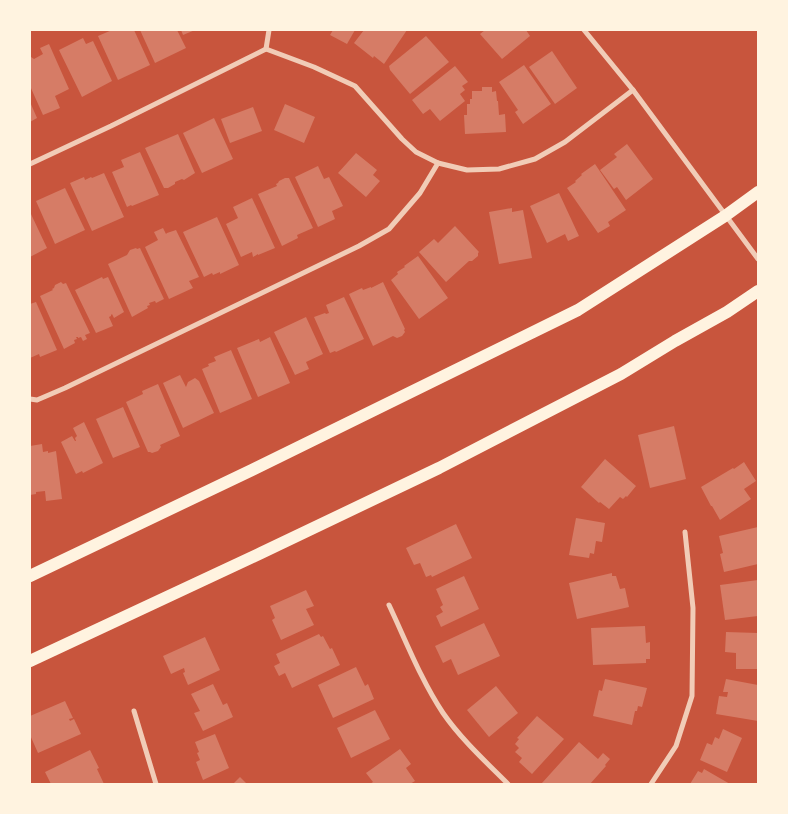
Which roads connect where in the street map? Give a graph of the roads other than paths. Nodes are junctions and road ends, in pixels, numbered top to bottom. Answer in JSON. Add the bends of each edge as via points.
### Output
{"nodes":[{"id":1,"x":269,"y":30,"type":"edge"},
{"id":2,"x":584,"y":30,"type":"edge"},
{"id":3,"x":266,"y":49,"type":"junction"},
{"id":4,"x":633,"y":90,"type":"junction"},
{"id":5,"x":438,"y":163,"type":"junction"},
{"id":6,"x":30,"y":164,"type":"edge"},
{"id":7,"x":758,"y":192,"type":"edge"},
{"id":8,"x":726,"y":216,"type":"junction"},
{"id":9,"x":758,"y":259,"type":"edge"},
{"id":10,"x":758,"y":292,"type":"edge"},
{"id":11,"x":30,"y":399,"type":"edge"},
{"id":12,"x":685,"y":532,"type":"dead end"},
{"id":13,"x":30,"y":576,"type":"edge"},
{"id":14,"x":389,"y":605,"type":"dead end"},
{"id":15,"x":30,"y":661,"type":"edge"},
{"id":16,"x":134,"y":711,"type":"dead end"},
{"id":17,"x":156,"y":784,"type":"edge"},
{"id":18,"x":508,"y":784,"type":"edge"},
{"id":19,"x":651,"y":784,"type":"edge"}],
"edges":[{"from":1,"to":3,"type":"street"},
{"from":2,"to":4,"type":"street"},
{"from":3,"to":5,"type":"street","via":[[356,86],[402,139],[416,152]]},
{"from":3,"to":6,"type":"street"},
{"from":4,"to":5,"type":"street","via":[[565,142],[535,159],[499,169],[467,170]]},
{"from":4,"to":8,"type":"street"},
{"from":5,"to":11,"type":"street","via":[[420,193],[389,229],[65,388],[37,400]]},
{"from":7,"to":8,"type":"main road"},
{"from":8,"to":9,"type":"street"},
{"from":8,"to":13,"type":"main road","via":[[578,310]]},
{"from":10,"to":15,"type":"main road","via":[[620,374],[439,468]]},
{"from":12,"to":19,"type":"street","via":[[692,608],[692,696],[676,746]]},
{"from":14,"to":18,"type":"street","via":[[442,712],[462,738]]},
{"from":16,"to":17,"type":"street"}]}
